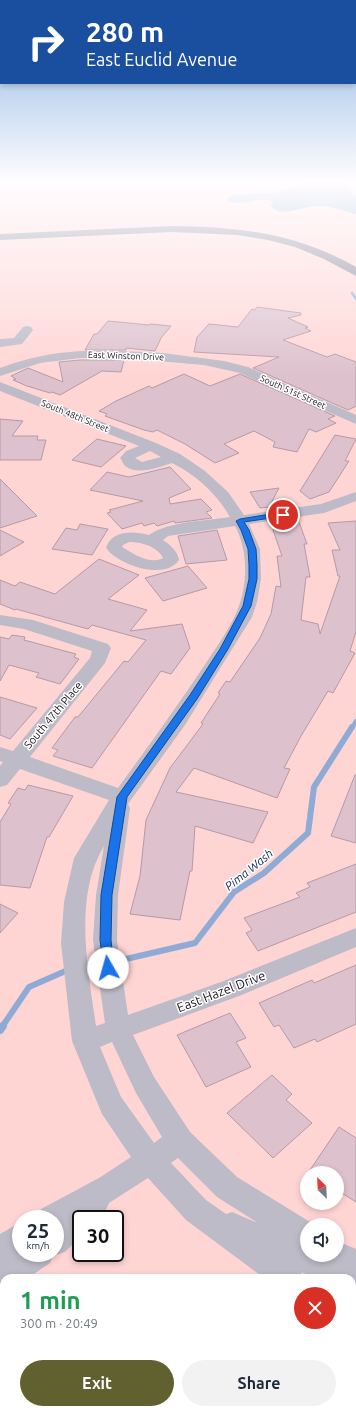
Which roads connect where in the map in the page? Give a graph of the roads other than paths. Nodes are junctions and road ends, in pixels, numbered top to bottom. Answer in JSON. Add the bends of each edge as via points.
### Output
{"nodes":[{"id":1,"x":296,"y":246,"type":"edge"},
{"id":2,"x":316,"y":246,"type":"edge"},
{"id":3,"x":356,"y":263,"type":"edge"},
{"id":4,"x":356,"y":272,"type":"edge"},
{"id":5,"x":27,"y":330,"type":"dead end"},
{"id":6,"x":0,"y":343,"type":"edge"},
{"id":7,"x":229,"y":365,"type":"joint"},
{"id":8,"x":0,"y":372,"type":"edge"},
{"id":9,"x":0,"y":386,"type":"edge"},
{"id":10,"x":356,"y":420,"type":"edge"},
{"id":11,"x":151,"y":446,"type":"junction"},
{"id":12,"x":175,"y":457,"type":"junction"},
{"id":13,"x":356,"y":496,"type":"edge"},
{"id":14,"x":240,"y":521,"type":"junction"},
{"id":15,"x":152,"y":540,"type":"dead end"},
{"id":16,"x":0,"y":620,"type":"edge"},
{"id":17,"x":8,"y":756,"type":"edge"},
{"id":18,"x":0,"y":780,"type":"edge"},
{"id":19,"x":122,"y":797,"type":"junction"},
{"id":20,"x":356,"y":937,"type":"edge"},
{"id":21,"x":118,"y":1029,"type":"junction"},
{"id":22,"x":85,"y":1041,"type":"junction"},
{"id":23,"x":180,"y":1141,"type":"junction"},
{"id":24,"x":150,"y":1161,"type":"junction"},
{"id":25,"x":109,"y":1188,"type":"junction"},
{"id":26,"x":196,"y":1210,"type":"junction"},
{"id":27,"x":64,"y":1212,"type":"edge"},
{"id":28,"x":64,"y":1233,"type":"edge"},
{"id":29,"x":300,"y":1233,"type":"edge"},
{"id":30,"x":12,"y":1243,"type":"edge"},
{"id":31,"x":0,"y":1255,"type":"edge"},
{"id":32,"x":344,"y":1259,"type":"edge"},
{"id":33,"x":26,"y":1262,"type":"edge"},
{"id":34,"x":356,"y":1265,"type":"edge"},
{"id":35,"x":0,"y":1272,"type":"edge"},
{"id":36,"x":284,"y":1274,"type":"edge"},
{"id":37,"x":340,"y":1274,"type":"edge"}],
"edges":[{"from":1,"to":4,"type":"main road","via":[[321,254]]},
{"from":2,"to":3,"type":"main road"},
{"from":5,"to":6,"type":"street","via":[[18,341]]},
{"from":7,"to":8,"type":"street","name":"East Winston Drive","via":[[174,358],[93,353],[38,359]]},
{"from":7,"to":10,"type":"street","name":"South 51st Street"},
{"from":9,"to":11,"type":"street","name":"South 48th Street"},
{"from":11,"to":12,"type":"street","name":"South 48th Street"},
{"from":11,"to":12,"type":"street","via":[[131,454],[127,458],[129,462],[134,466],[142,466]]},
{"from":12,"to":14,"type":"street","name":"South 48th Street","via":[[214,486]]},
{"from":13,"to":14,"type":"street","via":[[324,508]]},
{"from":14,"to":15,"type":"street","via":[[173,530],[162,533]]},
{"from":14,"to":19,"type":"street","name":"South 48th Street","via":[[252,549],[253,565],[253,579],[245,612],[190,702]]},
{"from":16,"to":17,"type":"street","name":"South 47th Place","via":[[27,624],[102,648],[99,659]]},
{"from":17,"to":18,"type":"street","name":"South 47th Place"},
{"from":17,"to":19,"type":"street"},
{"from":19,"to":21,"type":"street","name":"South 48th Street","via":[[107,895],[105,940]]},
{"from":19,"to":22,"type":"street","name":"South 48th Street","via":[[85,858],[75,902],[73,943]]},
{"from":20,"to":21,"type":"street","name":"East Hazel Drive","via":[[230,989]]},
{"from":21,"to":22,"type":"street","name":"East Hazel Drive"},
{"from":21,"to":23,"type":"street","name":"South 48th Street","via":[[145,1085]]},
{"from":22,"to":24,"type":"street","name":"South 48th Street","via":[[111,1105]]},
{"from":23,"to":24,"type":"street"},
{"from":23,"to":29,"type":"street","name":"South 48th Street","via":[[227,1187]]},
{"from":24,"to":25,"type":"street"},
{"from":24,"to":26,"type":"street","name":"South 48th Street"},
{"from":25,"to":27,"type":"street"},
{"from":25,"to":28,"type":"street"},
{"from":26,"to":36,"type":"street","name":"South 48th Street"},
{"from":26,"to":37,"type":"street","name":"South 48th Street"},
{"from":30,"to":31,"type":"street"},
{"from":32,"to":34,"type":"street"},
{"from":33,"to":35,"type":"street","via":[[17,1268]]}]}
